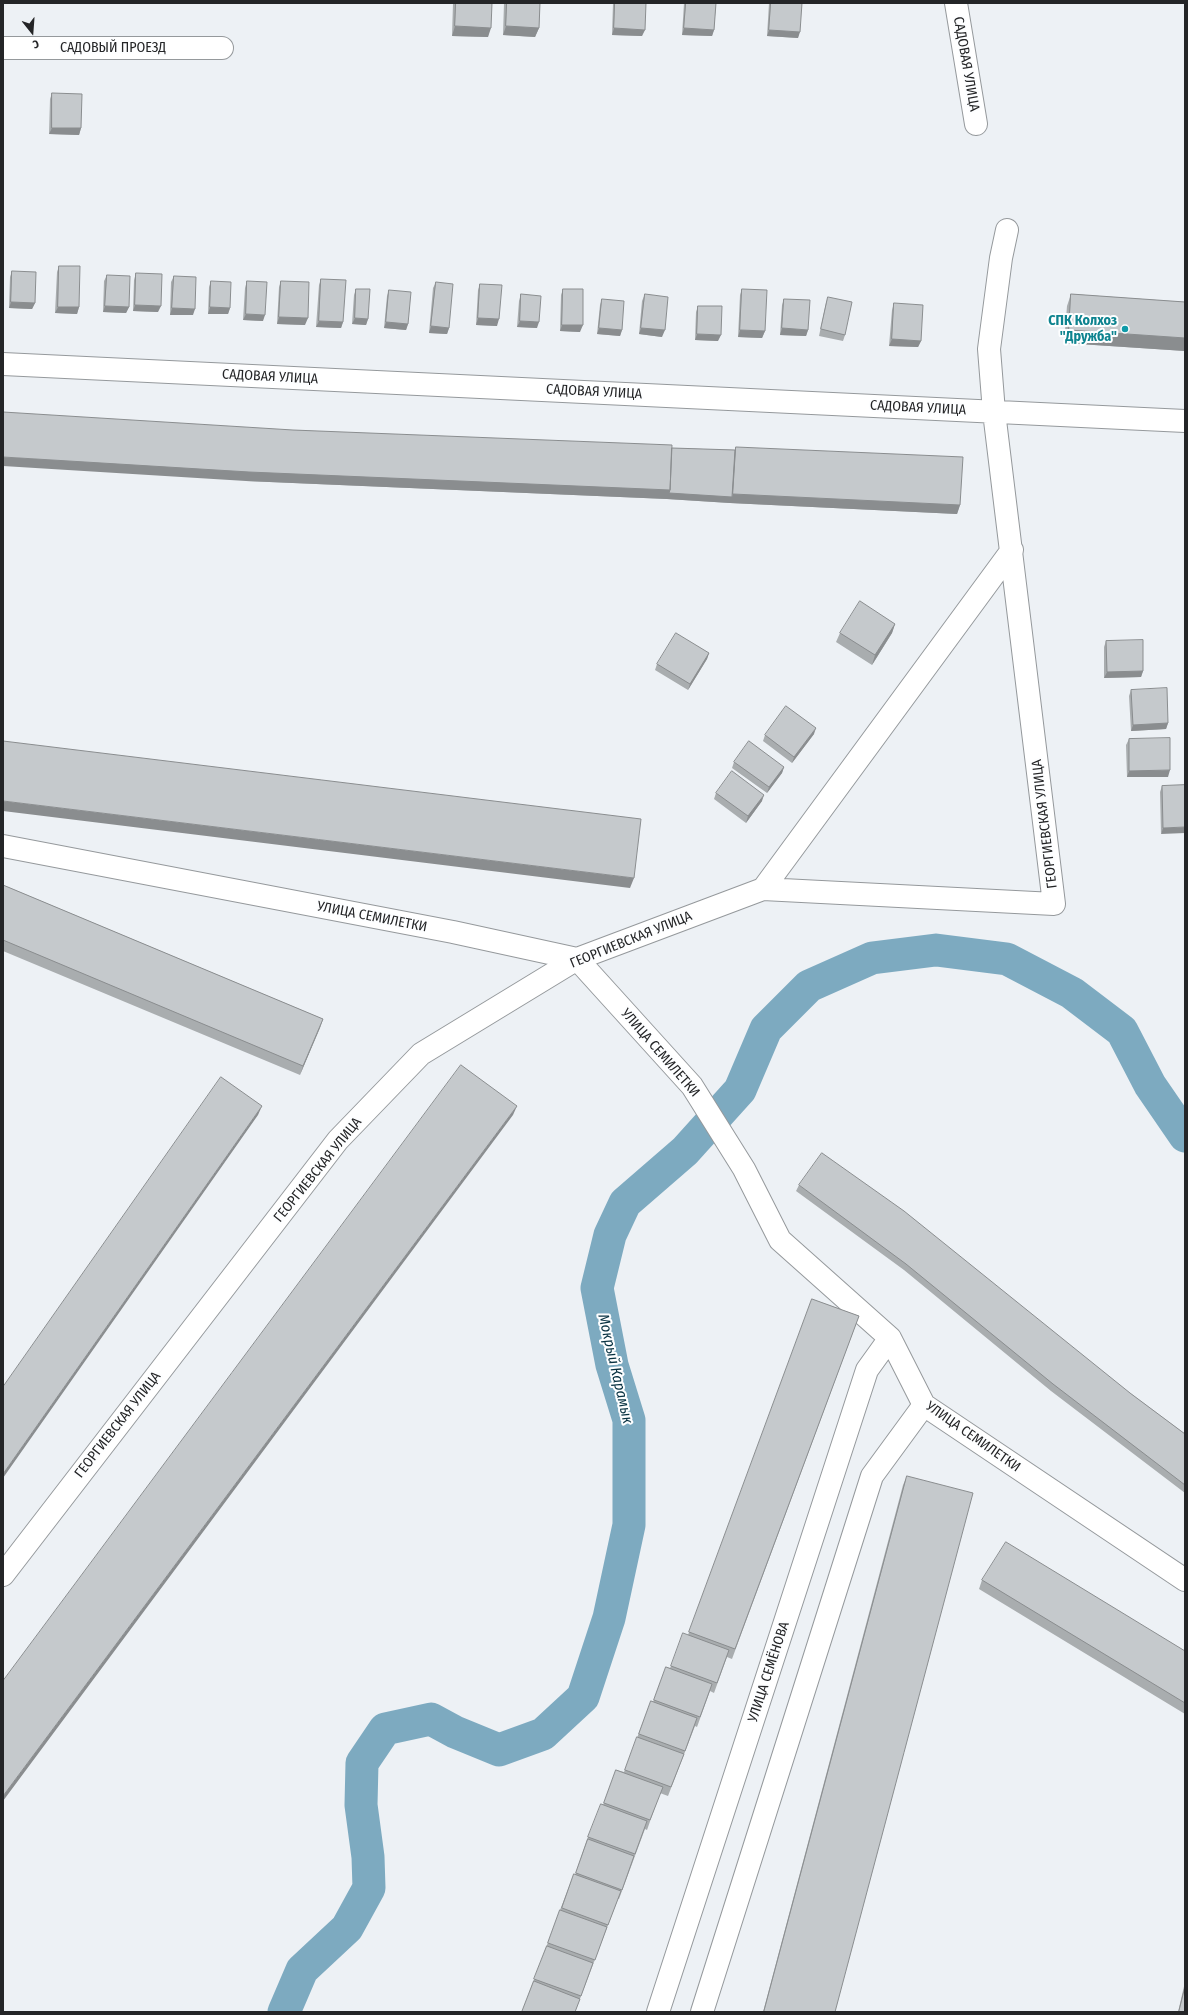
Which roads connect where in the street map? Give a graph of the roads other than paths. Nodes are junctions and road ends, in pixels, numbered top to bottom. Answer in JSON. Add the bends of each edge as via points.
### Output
{"nodes":[{"id":1,"x":956,"y":3,"type":"edge"},
{"id":2,"x":3,"y":48,"type":"edge"},
{"id":3,"x":222,"y":48,"type":"dead end"},
{"id":4,"x":976,"y":124,"type":"dead end"},
{"id":5,"x":1007,"y":230,"type":"dead end"},
{"id":6,"x":3,"y":364,"type":"edge"},
{"id":7,"x":994,"y":412,"type":"junction"},
{"id":8,"x":1185,"y":421,"type":"edge"},
{"id":9,"x":1012,"y":550,"type":"junction"},
{"id":10,"x":3,"y":846,"type":"edge"},
{"id":11,"x":763,"y":889,"type":"junction"},
{"id":12,"x":577,"y":958,"type":"junction"},
{"id":13,"x":890,"y":1338,"type":"junction"},
{"id":14,"x":924,"y":1405,"type":"junction"},
{"id":15,"x":3,"y":1575,"type":"edge"},
{"id":16,"x":1185,"y":1580,"type":"edge"},
{"id":17,"x":658,"y":2012,"type":"edge"},
{"id":18,"x":702,"y":2012,"type":"edge"}],
"edges":[{"from":1,"to":4,"type":"street","name":"САДОВАЯ УЛИЦА"},
{"from":2,"to":3,"type":"street","name":"САДОВЫЙ ПРОЕЗД"},
{"from":5,"to":7,"type":"street","name":"ГЕОРГИЕВСКАЯ УЛИЦА","via":[[989,349]]},
{"from":6,"to":7,"type":"street","name":"САДОВАЯ УЛИЦА"},
{"from":7,"to":8,"type":"street","name":"САДОВАЯ УЛИЦА"},
{"from":7,"to":9,"type":"street","name":"ГЕОРГИЕВСКАЯ УЛИЦА"},
{"from":9,"to":11,"type":"street"},
{"from":9,"to":11,"type":"street","name":"ГЕОРГИЕВСКАЯ УЛИЦА","via":[[1054,904]]},
{"from":10,"to":12,"type":"street","name":"УЛИЦА СЕМИЛЕТКИ"},
{"from":11,"to":12,"type":"street","name":"ГЕОРГИЕВСКАЯ УЛИЦА"},
{"from":12,"to":13,"type":"street","name":"УЛИЦА СЕМИЛЕТКИ","via":[[692,1086],[744,1169],[780,1240]]},
{"from":12,"to":15,"type":"street","name":"ГЕОРГИЕВСКАЯ УЛИЦА","via":[[421,1054],[338,1140]]},
{"from":13,"to":14,"type":"street","name":"УЛИЦА СЕМИЛЕТКИ"},
{"from":13,"to":17,"type":"street","name":"УЛИЦА СЕМЁНОВА","via":[[867,1370]]},
{"from":14,"to":16,"type":"street","name":"УЛИЦА СЕМИЛЕТКИ"},
{"from":14,"to":18,"type":"street","via":[[872,1476]]}]}
